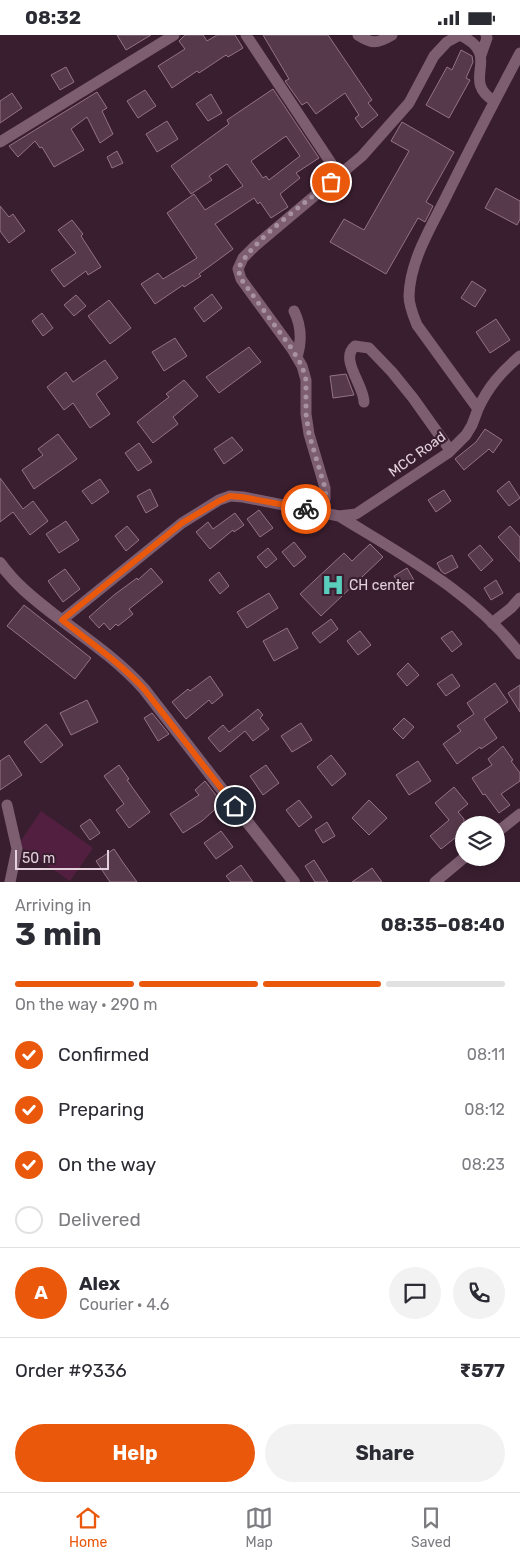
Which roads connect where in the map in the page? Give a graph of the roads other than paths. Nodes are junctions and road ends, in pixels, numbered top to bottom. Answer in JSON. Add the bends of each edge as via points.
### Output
{"nodes":[{"id":1,"x":174,"y":35,"type":"edge"},
{"id":2,"x":246,"y":35,"type":"edge"},
{"id":3,"x":358,"y":35,"type":"edge"},
{"id":4,"x":392,"y":35,"type":"edge"},
{"id":5,"x":486,"y":35,"type":"edge"},
{"id":6,"x":520,"y":53,"type":"edge"},
{"id":7,"x":481,"y":55,"type":"junction"},
{"id":8,"x":494,"y":101,"type":"junction"},
{"id":9,"x":0,"y":142,"type":"edge"},
{"id":10,"x":339,"y":175,"type":"junction"},
{"id":11,"x":294,"y":311,"type":"dead end"},
{"id":12,"x":520,"y":356,"type":"edge"},
{"id":13,"x":297,"y":357,"type":"junction"},
{"id":14,"x":364,"y":402,"type":"dead end"},
{"id":15,"x":478,"y":409,"type":"junction"},
{"id":16,"x":450,"y":450,"type":"junction"},
{"id":17,"x":321,"y":513,"type":"junction"},
{"id":18,"x":339,"y":517,"type":"junction"},
{"id":19,"x":0,"y":563,"type":"edge"},
{"id":20,"x":520,"y":598,"type":"edge"},
{"id":21,"x":62,"y":620,"type":"junction"},
{"id":22,"x":492,"y":623,"type":"junction"},
{"id":23,"x":520,"y":654,"type":"edge"},
{"id":24,"x":7,"y":805,"type":"dead end"},
{"id":25,"x":520,"y":814,"type":"edge"},
{"id":26,"x":505,"y":826,"type":"edge"},
{"id":27,"x":455,"y":865,"type":"edge"},
{"id":28,"x":291,"y":881,"type":"edge"},
{"id":29,"x":10,"y":882,"type":"edge"},
{"id":30,"x":434,"y":882,"type":"edge"}],
"edges":[{"from":1,"to":9,"type":"street"},
{"from":2,"to":10,"type":"street"},
{"from":3,"to":4,"type":"street","via":[[370,43]]},
{"from":5,"to":7,"type":"street"},
{"from":6,"to":8,"type":"street"},
{"from":7,"to":8,"type":"street","via":[[482,67],[478,78],[486,95]]},
{"from":7,"to":10,"type":"street","via":[[474,41],[460,35],[447,42],[434,57],[409,103],[362,156]]},
{"from":8,"to":15,"type":"street","via":[[426,238],[414,266],[409,296],[417,325]]},
{"from":10,"to":13,"type":"street","via":[[255,246],[243,258],[238,269],[241,279]]},
{"from":11,"to":13,"type":"street","via":[[300,331]]},
{"from":12,"to":15,"type":"street","name":"MCC Road","via":[[502,371]]},
{"from":13,"to":17,"type":"street","via":[[306,380],[309,434],[325,488],[326,499]]},
{"from":14,"to":16,"type":"street","via":[[349,355],[351,349],[361,345],[387,367]]},
{"from":15,"to":16,"type":"street","name":"MCC Road","via":[[466,435]]},
{"from":16,"to":18,"type":"street","name":"MCC Road","via":[[372,505],[356,514]]},
{"from":17,"to":18,"type":"street","name":"MCC Road"},
{"from":17,"to":21,"type":"street","name":"MCC Road","via":[[230,496],[182,523]]},
{"from":18,"to":22,"type":"street","via":[[447,584]]},
{"from":19,"to":21,"type":"main road","via":[[20,588]]},
{"from":20,"to":22,"type":"street"},
{"from":21,"to":28,"type":"main road","via":[[130,673]]},
{"from":22,"to":23,"type":"street"},
{"from":24,"to":29,"type":"street","via":[[17,849]]},
{"from":25,"to":26,"type":"street"},
{"from":27,"to":30,"type":"street"}]}
